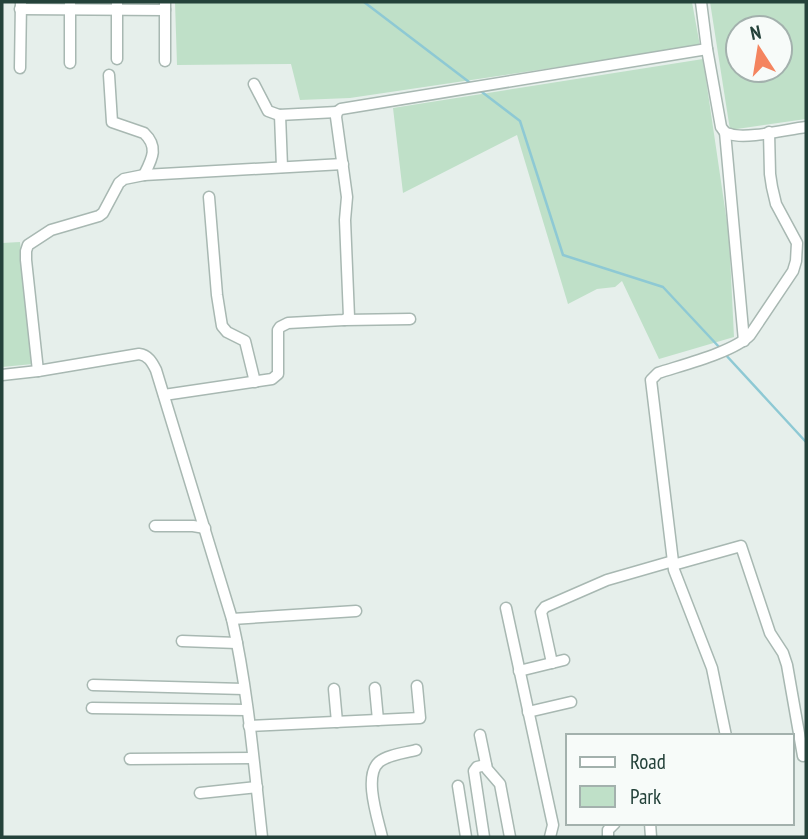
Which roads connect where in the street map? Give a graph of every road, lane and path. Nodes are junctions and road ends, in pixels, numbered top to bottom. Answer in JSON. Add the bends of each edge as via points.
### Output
{"nodes":[{"id":1,"x":701,"y":2,"type":"edge"},
{"id":2,"x":20,"y":5,"type":"edge"},
{"id":3,"x":70,"y":6,"type":"edge"},
{"id":4,"x":117,"y":6,"type":"edge"},
{"id":5,"x":165,"y":6,"type":"edge"},
{"id":6,"x":707,"y":49,"type":"junction"},
{"id":7,"x":117,"y":59,"type":"dead end"},
{"id":8,"x":165,"y":61,"type":"dead end"},
{"id":9,"x":70,"y":63,"type":"dead end"},
{"id":10,"x":20,"y":68,"type":"dead end"},
{"id":11,"x":109,"y":75,"type":"dead end"},
{"id":12,"x":254,"y":84,"type":"dead end"},
{"id":13,"x":337,"y":113,"type":"junction"},
{"id":14,"x":280,"y":115,"type":"junction"},
{"id":15,"x":806,"y":127,"type":"edge"},
{"id":16,"x":725,"y":132,"type":"junction"},
{"id":17,"x":769,"y":132,"type":"junction"},
{"id":18,"x":344,"y":164,"type":"junction"},
{"id":19,"x":282,"y":167,"type":"junction"},
{"id":20,"x":144,"y":175,"type":"junction"},
{"id":21,"x":209,"y":197,"type":"dead end"},
{"id":22,"x":410,"y":318,"type":"dead end"},
{"id":23,"x":344,"y":320,"type":"junction"},
{"id":24,"x":744,"y":341,"type":"junction"},
{"id":25,"x":38,"y":371,"type":"junction"},
{"id":26,"x":2,"y":375,"type":"edge"},
{"id":27,"x":255,"y":382,"type":"junction"},
{"id":28,"x":164,"y":395,"type":"junction"},
{"id":29,"x":155,"y":526,"type":"dead end"},
{"id":30,"x":205,"y":528,"type":"junction"},
{"id":31,"x":673,"y":563,"type":"junction"},
{"id":32,"x":506,"y":608,"type":"dead end"},
{"id":33,"x":356,"y":611,"type":"dead end"},
{"id":34,"x":232,"y":619,"type":"junction"},
{"id":35,"x":182,"y":641,"type":"dead end"},
{"id":36,"x":237,"y":643,"type":"junction"},
{"id":37,"x":564,"y":660,"type":"dead end"},
{"id":38,"x":552,"y":663,"type":"junction"},
{"id":39,"x":519,"y":671,"type":"junction"},
{"id":40,"x":93,"y":685,"type":"dead end"},
{"id":41,"x":417,"y":686,"type":"dead end"},
{"id":42,"x":375,"y":688,"type":"dead end"},
{"id":43,"x":244,"y":689,"type":"junction"},
{"id":44,"x":334,"y":689,"type":"dead end"},
{"id":45,"x":571,"y":702,"type":"dead end"},
{"id":46,"x":92,"y":708,"type":"dead end"},
{"id":47,"x":247,"y":710,"type":"junction"},
{"id":48,"x":528,"y":712,"type":"junction"},
{"id":49,"x":378,"y":720,"type":"junction"},
{"id":50,"x":337,"y":722,"type":"junction"},
{"id":51,"x":249,"y":726,"type":"junction"},
{"id":52,"x":726,"y":734,"type":"edge"},
{"id":53,"x":480,"y":735,"type":"dead end"},
{"id":54,"x":416,"y":750,"type":"dead end"},
{"id":55,"x":803,"y":756,"type":"dead end"},
{"id":56,"x":253,"y":758,"type":"junction"},
{"id":57,"x":130,"y":759,"type":"dead end"},
{"id":58,"x":486,"y":765,"type":"junction"},
{"id":59,"x":458,"y":786,"type":"dead end"},
{"id":60,"x":257,"y":787,"type":"junction"},
{"id":61,"x":200,"y":793,"type":"dead end"},
{"id":62,"x":262,"y":837,"type":"edge"},
{"id":63,"x":382,"y":837,"type":"edge"},
{"id":64,"x":466,"y":837,"type":"edge"},
{"id":65,"x":484,"y":837,"type":"edge"},
{"id":66,"x":510,"y":837,"type":"edge"},
{"id":67,"x":550,"y":837,"type":"edge"}],
"edges":[{"from":1,"to":6,"type":"street"},
{"from":2,"to":3,"type":"street"},
{"from":2,"to":10,"type":"street"},
{"from":3,"to":4,"type":"street"},
{"from":3,"to":9,"type":"street"},
{"from":4,"to":5,"type":"street"},
{"from":4,"to":7,"type":"street"},
{"from":5,"to":8,"type":"street"},
{"from":6,"to":13,"type":"street"},
{"from":6,"to":16,"type":"street"},
{"from":11,"to":20,"type":"street","via":[[112,122],[144,133],[152,147]]},
{"from":12,"to":14,"type":"street","via":[[268,111]]},
{"from":13,"to":14,"type":"street"},
{"from":13,"to":18,"type":"street"},
{"from":14,"to":19,"type":"street"},
{"from":15,"to":17,"type":"street"},
{"from":16,"to":17,"type":"street","via":[[743,136]]},
{"from":16,"to":24,"type":"street"},
{"from":17,"to":24,"type":"street","via":[[772,187],[797,243],[796,261]]},
{"from":18,"to":19,"type":"street"},
{"from":18,"to":23,"type":"street","via":[[349,315]]},
{"from":19,"to":20,"type":"street"},
{"from":20,"to":25,"type":"street","via":[[119,183],[99,216],[57,227],[29,245],[26,260]]},
{"from":21,"to":27,"type":"street","via":[[222,326],[245,341]]},
{"from":22,"to":23,"type":"street"},
{"from":23,"to":27,"type":"street","via":[[280,327],[278,374]]},
{"from":24,"to":31,"type":"street","via":[[651,380]]},
{"from":25,"to":26,"type":"street"},
{"from":25,"to":28,"type":"street","via":[[139,354],[156,370]]},
{"from":27,"to":28,"type":"street"},
{"from":28,"to":30,"type":"street"},
{"from":29,"to":30,"type":"street"},
{"from":30,"to":34,"type":"street"},
{"from":31,"to":38,"type":"street","via":[[607,580],[545,607],[541,612]]},
{"from":31,"to":52,"type":"street","via":[[712,668]]},
{"from":31,"to":55,"type":"street","via":[[741,546],[770,633],[787,665]]},
{"from":32,"to":39,"type":"street"},
{"from":33,"to":34,"type":"street"},
{"from":34,"to":36,"type":"street"},
{"from":35,"to":36,"type":"street"},
{"from":36,"to":43,"type":"street"},
{"from":37,"to":38,"type":"street"},
{"from":38,"to":39,"type":"street"},
{"from":39,"to":48,"type":"street"},
{"from":40,"to":43,"type":"street"},
{"from":41,"to":49,"type":"street","via":[[420,718]]},
{"from":42,"to":49,"type":"street"},
{"from":43,"to":47,"type":"street"},
{"from":44,"to":50,"type":"street"},
{"from":45,"to":48,"type":"street"},
{"from":46,"to":47,"type":"street"},
{"from":47,"to":51,"type":"street"},
{"from":48,"to":67,"type":"street","via":[[553,825]]},
{"from":49,"to":50,"type":"street"},
{"from":50,"to":51,"type":"street"},
{"from":51,"to":56,"type":"street"},
{"from":53,"to":58,"type":"street"},
{"from":54,"to":63,"type":"street","via":[[383,760],[374,768],[371,783]]},
{"from":56,"to":57,"type":"street"},
{"from":56,"to":60,"type":"street"},
{"from":58,"to":65,"type":"street","via":[[474,771]]},
{"from":58,"to":66,"type":"street","via":[[500,784]]},
{"from":59,"to":64,"type":"street"},
{"from":60,"to":61,"type":"street"},
{"from":60,"to":62,"type":"street"}]}
